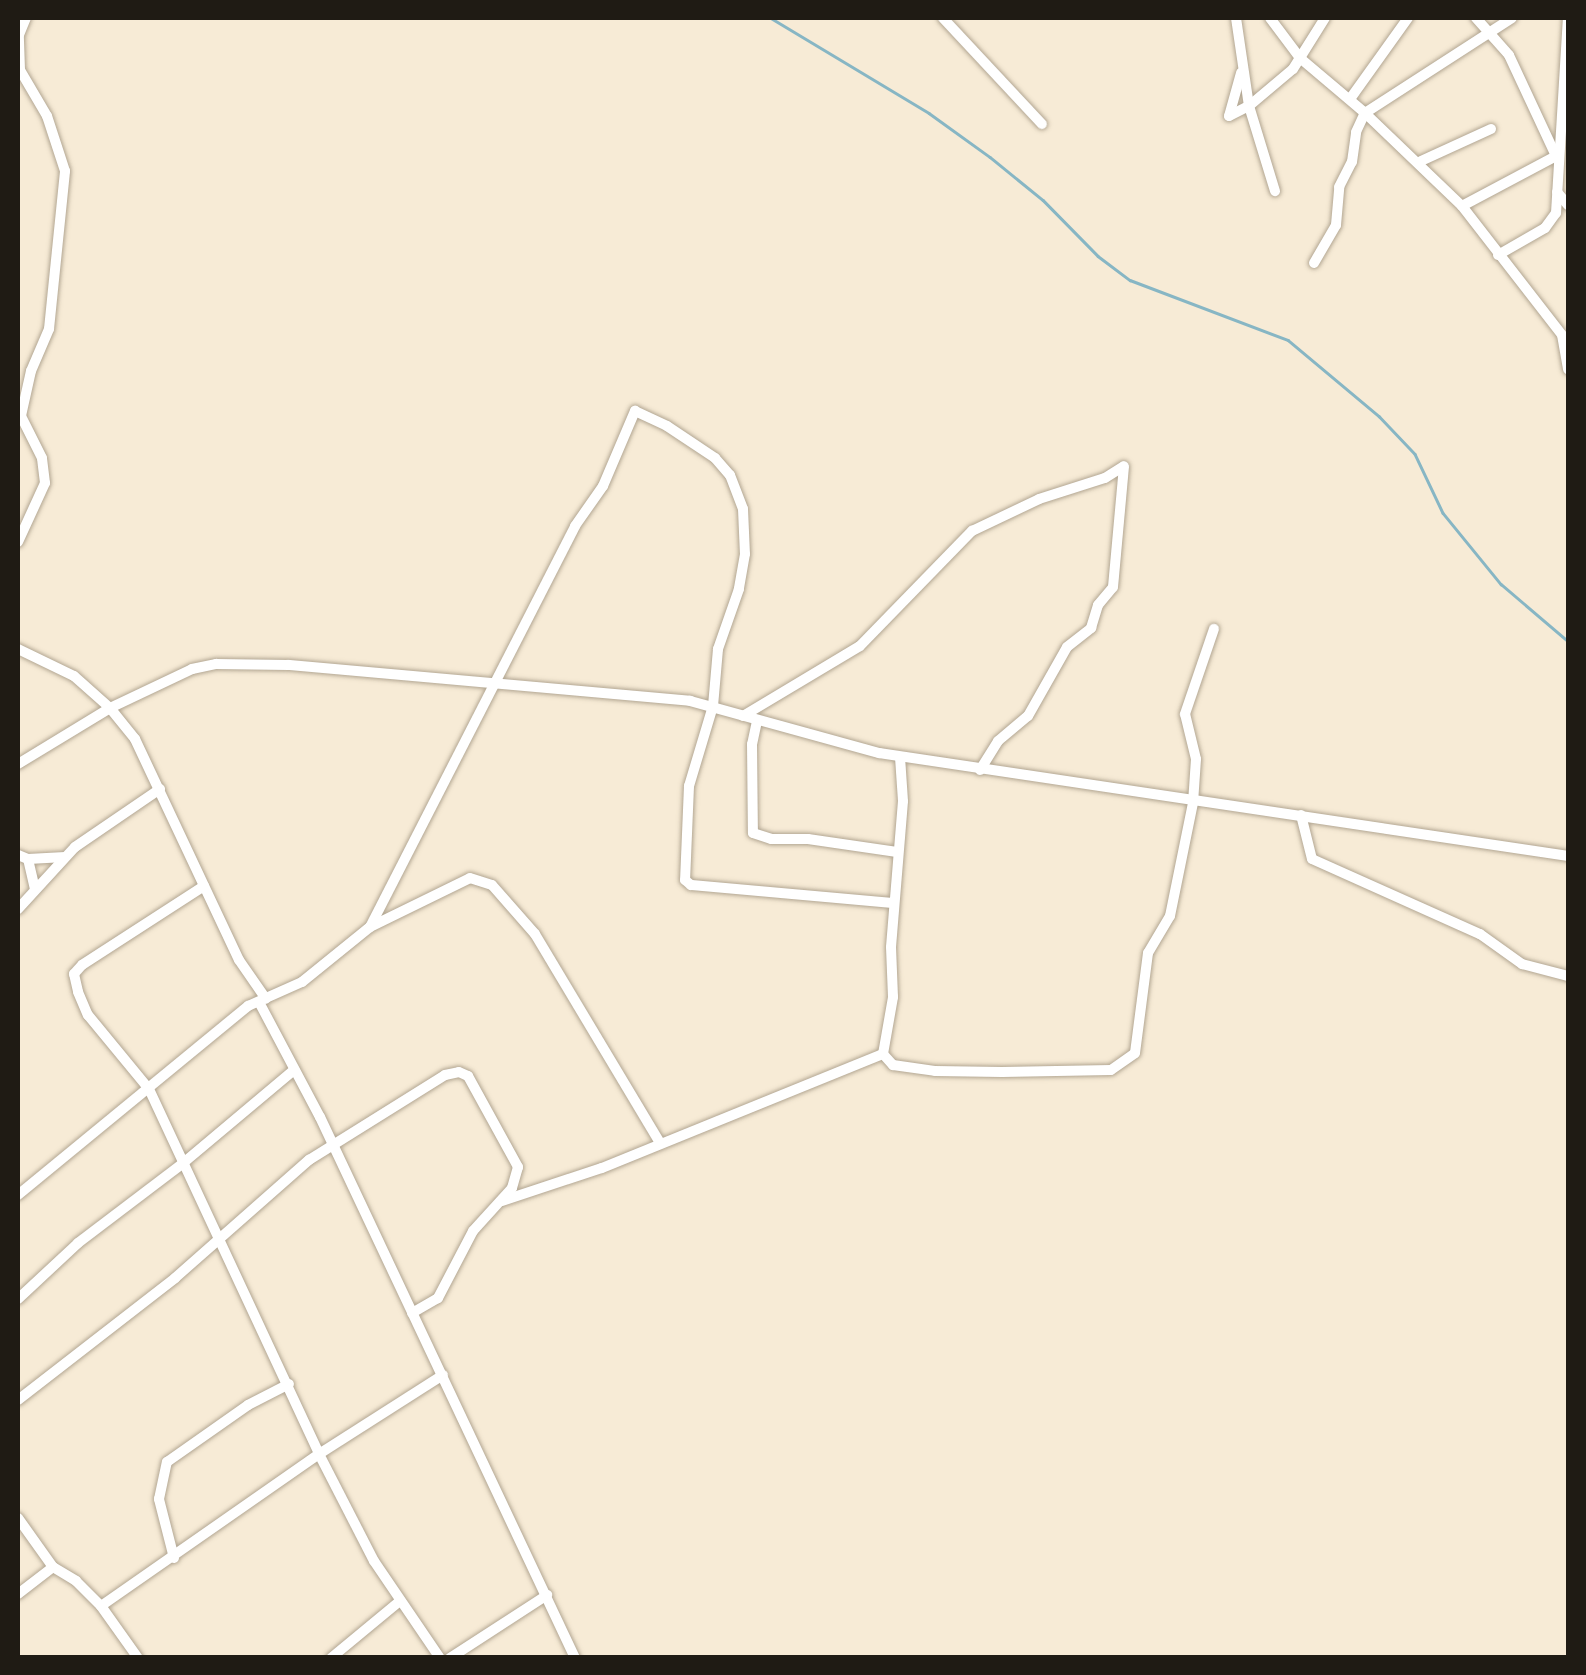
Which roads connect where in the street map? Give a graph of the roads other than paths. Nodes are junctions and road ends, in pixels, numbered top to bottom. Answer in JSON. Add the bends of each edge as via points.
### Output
{"nodes":[{"id":1,"x":26,"y":18,"type":"edge"},
{"id":2,"x":943,"y":18,"type":"edge"},
{"id":3,"x":1236,"y":18,"type":"edge"},
{"id":4,"x":1270,"y":18,"type":"edge"},
{"id":5,"x":1325,"y":18,"type":"edge"},
{"id":6,"x":1408,"y":18,"type":"edge"},
{"id":7,"x":1476,"y":18,"type":"edge"},
{"id":8,"x":1512,"y":18,"type":"edge"},
{"id":9,"x":1568,"y":18,"type":"edge"},
{"id":10,"x":1490,"y":31,"type":"junction"},
{"id":11,"x":1300,"y":58,"type":"junction"},
{"id":12,"x":1242,"y":70,"type":"junction"},
{"id":13,"x":1350,"y":98,"type":"junction"},
{"id":14,"x":1250,"y":106,"type":"junction"},
{"id":15,"x":1365,"y":112,"type":"junction"},
{"id":16,"x":1042,"y":124,"type":"dead end"},
{"id":17,"x":1491,"y":130,"type":"dead end"},
{"id":18,"x":1564,"y":136,"type":"edge"},
{"id":19,"x":1556,"y":156,"type":"junction"},
{"id":20,"x":1420,"y":162,"type":"junction"},
{"id":21,"x":1275,"y":190,"type":"dead end"},
{"id":22,"x":1557,"y":192,"type":"junction"},
{"id":23,"x":1568,"y":204,"type":"edge"},
{"id":24,"x":1462,"y":206,"type":"junction"},
{"id":25,"x":1498,"y":254,"type":"junction"},
{"id":26,"x":1314,"y":264,"type":"dead end"},
{"id":27,"x":1565,"y":333,"type":"edge"},
{"id":28,"x":1568,"y":369,"type":"edge"},
{"id":29,"x":18,"y":542,"type":"edge"},
{"id":30,"x":1214,"y":628,"type":"dead end"},
{"id":31,"x":18,"y":649,"type":"edge"},
{"id":32,"x":493,"y":684,"type":"junction"},
{"id":33,"x":765,"y":702,"type":"junction"},
{"id":34,"x":713,"y":706,"type":"junction"},
{"id":35,"x":110,"y":708,"type":"junction"},
{"id":36,"x":743,"y":716,"type":"junction"},
{"id":37,"x":758,"y":721,"type":"junction"},
{"id":38,"x":774,"y":724,"type":"junction"},
{"id":39,"x":900,"y":757,"type":"junction"},
{"id":40,"x":18,"y":764,"type":"edge"},
{"id":41,"x":980,"y":770,"type":"junction"},
{"id":42,"x":160,"y":789,"type":"junction"},
{"id":43,"x":1193,"y":804,"type":"junction"},
{"id":44,"x":1301,"y":815,"type":"junction"},
{"id":45,"x":898,"y":852,"type":"junction"},
{"id":46,"x":1568,"y":856,"type":"edge"},
{"id":47,"x":23,"y":857,"type":"edge"},
{"id":48,"x":65,"y":857,"type":"junction"},
{"id":49,"x":204,"y":886,"type":"junction"},
{"id":50,"x":35,"y":889,"type":"junction"},
{"id":51,"x":894,"y":902,"type":"junction"},
{"id":52,"x":18,"y":909,"type":"edge"},
{"id":53,"x":370,"y":927,"type":"junction"},
{"id":54,"x":1568,"y":976,"type":"edge"},
{"id":55,"x":252,"y":984,"type":"junction"},
{"id":56,"x":258,"y":1002,"type":"junction"},
{"id":57,"x":883,"y":1054,"type":"junction"},
{"id":58,"x":294,"y":1070,"type":"junction"},
{"id":59,"x":149,"y":1089,"type":"junction"},
{"id":60,"x":332,"y":1144,"type":"junction"},
{"id":61,"x":660,"y":1144,"type":"junction"},
{"id":62,"x":182,"y":1164,"type":"junction"},
{"id":63,"x":18,"y":1195,"type":"edge"},
{"id":64,"x":502,"y":1201,"type":"junction"},
{"id":65,"x":219,"y":1238,"type":"junction"},
{"id":66,"x":18,"y":1299,"type":"edge"},
{"id":67,"x":412,"y":1313,"type":"junction"},
{"id":68,"x":442,"y":1375,"type":"junction"},
{"id":69,"x":290,"y":1384,"type":"junction"},
{"id":70,"x":18,"y":1400,"type":"edge"},
{"id":71,"x":319,"y":1454,"type":"junction"},
{"id":72,"x":18,"y":1518,"type":"edge"},
{"id":73,"x":174,"y":1558,"type":"junction"},
{"id":74,"x":53,"y":1567,"type":"junction"},
{"id":75,"x":18,"y":1594,"type":"edge"},
{"id":76,"x":547,"y":1595,"type":"junction"},
{"id":77,"x":400,"y":1602,"type":"junction"},
{"id":78,"x":101,"y":1606,"type":"junction"},
{"id":79,"x":334,"y":1657,"type":"edge"},
{"id":80,"x":138,"y":1658,"type":"edge"},
{"id":81,"x":440,"y":1658,"type":"edge"},
{"id":82,"x":450,"y":1658,"type":"edge"},
{"id":83,"x":575,"y":1658,"type":"edge"}],
"edges":[{"from":1,"to":29,"type":"street","via":[[20,70],[47,116],[65,171],[49,328],[34,358],[22,416],[42,458],[45,483]]},
{"from":2,"to":16,"type":"street"},
{"from":3,"to":12,"type":"street"},
{"from":4,"to":11,"type":"street"},
{"from":5,"to":11,"type":"street"},
{"from":6,"to":13,"type":"street"},
{"from":7,"to":10,"type":"street"},
{"from":8,"to":10,"type":"street"},
{"from":9,"to":18,"type":"street"},
{"from":10,"to":15,"type":"street"},
{"from":10,"to":19,"type":"street","via":[[1524,83]]},
{"from":11,"to":13,"type":"street"},
{"from":11,"to":14,"type":"street"},
{"from":12,"to":14,"type":"street"},
{"from":12,"to":14,"type":"street","via":[[1229,116]]},
{"from":13,"to":15,"type":"street"},
{"from":14,"to":21,"type":"street"},
{"from":15,"to":20,"type":"street"},
{"from":15,"to":26,"type":"street","via":[[1339,186],[1336,226]]},
{"from":17,"to":20,"type":"street"},
{"from":18,"to":19,"type":"street"},
{"from":19,"to":22,"type":"street"},
{"from":19,"to":24,"type":"street"},
{"from":20,"to":24,"type":"street"},
{"from":22,"to":23,"type":"street"},
{"from":22,"to":25,"type":"street","via":[[1552,221]]},
{"from":24,"to":25,"type":"street"},
{"from":25,"to":27,"type":"street"},
{"from":27,"to":28,"type":"street"},
{"from":30,"to":43,"type":"street","via":[[1184,714],[1196,759]]},
{"from":31,"to":35,"type":"street","via":[[74,676]]},
{"from":32,"to":34,"type":"street"},
{"from":32,"to":34,"type":"street","via":[[638,411],[714,458],[730,475],[743,509],[739,589],[715,664]]},
{"from":32,"to":35,"type":"street","via":[[216,664]]},
{"from":32,"to":53,"type":"street"},
{"from":33,"to":36,"type":"street"},
{"from":33,"to":38,"type":"street"},
{"from":33,"to":41,"type":"street","via":[[860,646],[972,530],[1124,466],[1113,586],[1091,628],[1067,647],[1028,716],[998,741]]},
{"from":34,"to":36,"type":"street"},
{"from":34,"to":51,"type":"street","via":[[690,786],[685,880]]},
{"from":35,"to":40,"type":"street"},
{"from":35,"to":42,"type":"street"},
{"from":36,"to":37,"type":"street"},
{"from":37,"to":38,"type":"street"},
{"from":37,"to":45,"type":"street","via":[[752,744],[754,834]]},
{"from":38,"to":39,"type":"street"},
{"from":39,"to":41,"type":"street"},
{"from":39,"to":45,"type":"street"},
{"from":41,"to":43,"type":"street"},
{"from":42,"to":48,"type":"street"},
{"from":42,"to":49,"type":"street"},
{"from":43,"to":44,"type":"street"},
{"from":43,"to":57,"type":"street","via":[[1170,916],[1148,953],[1138,1046],[1124,1064],[1096,1071],[935,1072],[893,1065]]},
{"from":44,"to":46,"type":"street"},
{"from":44,"to":54,"type":"street","via":[[1312,859],[1480,934],[1522,964]]},
{"from":45,"to":51,"type":"street"},
{"from":47,"to":48,"type":"street"},
{"from":47,"to":50,"type":"street"},
{"from":48,"to":50,"type":"street"},
{"from":49,"to":55,"type":"street"},
{"from":49,"to":59,"type":"street","via":[[74,974],[88,1015]]},
{"from":50,"to":52,"type":"street"},
{"from":51,"to":57,"type":"street","via":[[893,997]]},
{"from":53,"to":56,"type":"street","via":[[314,974]]},
{"from":53,"to":61,"type":"street","via":[[470,878],[492,885],[535,934]]},
{"from":55,"to":56,"type":"street"},
{"from":55,"to":56,"type":"street"},
{"from":56,"to":58,"type":"street"},
{"from":56,"to":59,"type":"street"},
{"from":57,"to":61,"type":"street"},
{"from":58,"to":60,"type":"street"},
{"from":58,"to":62,"type":"street"},
{"from":59,"to":62,"type":"street"},
{"from":59,"to":63,"type":"street"},
{"from":60,"to":64,"type":"street","via":[[459,1072],[468,1076],[518,1167]]},
{"from":60,"to":65,"type":"street"},
{"from":60,"to":67,"type":"street"},
{"from":61,"to":64,"type":"street"},
{"from":62,"to":65,"type":"street"},
{"from":62,"to":66,"type":"street","via":[[78,1243]]},
{"from":64,"to":67,"type":"street","via":[[473,1231],[438,1298]]},
{"from":65,"to":69,"type":"street"},
{"from":65,"to":70,"type":"street"},
{"from":67,"to":68,"type":"street"},
{"from":68,"to":71,"type":"street"},
{"from":68,"to":76,"type":"street"},
{"from":69,"to":71,"type":"street"},
{"from":69,"to":73,"type":"street","via":[[167,1462],[159,1498]]},
{"from":71,"to":73,"type":"street"},
{"from":71,"to":77,"type":"street"},
{"from":72,"to":74,"type":"street"},
{"from":73,"to":78,"type":"street"},
{"from":74,"to":75,"type":"street"},
{"from":74,"to":78,"type":"street"},
{"from":76,"to":82,"type":"street"},
{"from":76,"to":83,"type":"street"},
{"from":77,"to":79,"type":"street"},
{"from":77,"to":81,"type":"street"},
{"from":78,"to":80,"type":"street"}]}
